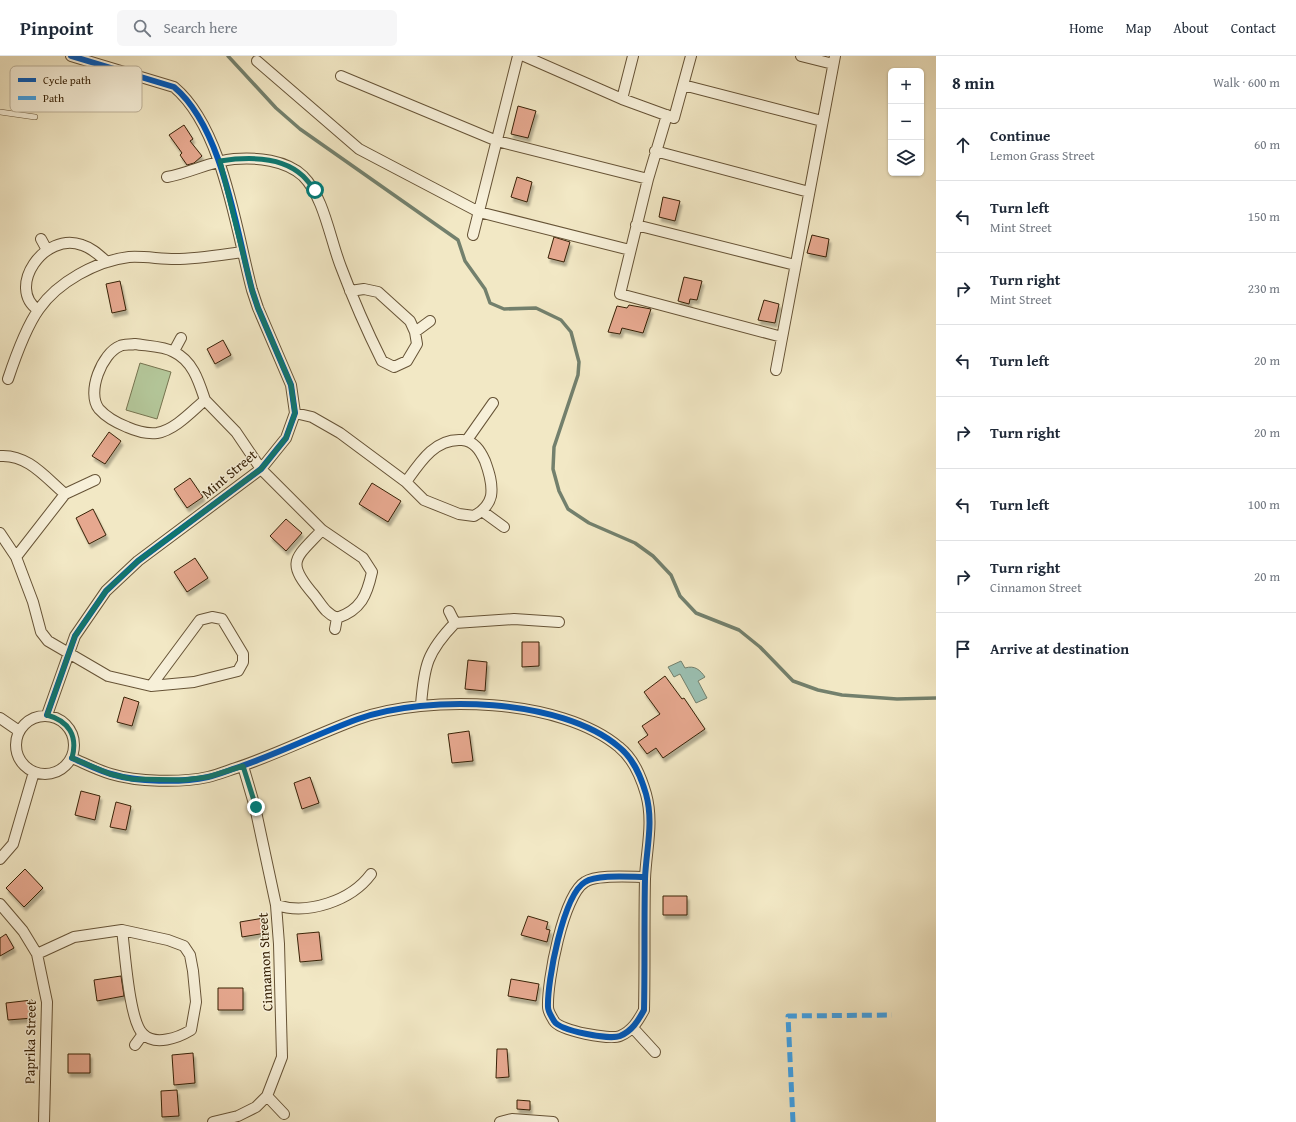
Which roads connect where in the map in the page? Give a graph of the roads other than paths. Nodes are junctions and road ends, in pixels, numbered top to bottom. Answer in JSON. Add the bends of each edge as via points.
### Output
{"nodes":[{"id":1,"x":71,"y":56,"type":"edge"},
{"id":2,"x":518,"y":56,"type":"edge"},
{"id":3,"x":524,"y":56,"type":"edge"},
{"id":4,"x":633,"y":56,"type":"edge"},
{"id":5,"x":691,"y":56,"type":"edge"},
{"id":6,"x":801,"y":56,"type":"edge"},
{"id":7,"x":834,"y":60,"type":"edge"},
{"id":8,"x":257,"y":61,"type":"dead end"},
{"id":9,"x":104,"y":66,"type":"edge"},
{"id":10,"x":340,"y":76,"type":"dead end"},
{"id":11,"x":142,"y":77,"type":"edge"},
{"id":12,"x":683,"y":85,"type":"junction"},
{"id":13,"x":622,"y":98,"type":"junction"},
{"id":14,"x":0,"y":112,"type":"edge"},
{"id":15,"x":667,"y":115,"type":"junction"},
{"id":16,"x":35,"y":117,"type":"dead end"},
{"id":17,"x":822,"y":121,"type":"junction"},
{"id":18,"x":497,"y":141,"type":"junction"},
{"id":19,"x":655,"y":151,"type":"junction"},
{"id":20,"x":220,"y":161,"type":"junction"},
{"id":21,"x":167,"y":177,"type":"dead end"},
{"id":22,"x":648,"y":179,"type":"junction"},
{"id":23,"x":809,"y":192,"type":"junction"},
{"id":24,"x":479,"y":212,"type":"junction"},
{"id":25,"x":636,"y":226,"type":"junction"},
{"id":26,"x":473,"y":235,"type":"dead end"},
{"id":27,"x":41,"y":239,"type":"dead end"},
{"id":28,"x":47,"y":250,"type":"junction"},
{"id":29,"x":630,"y":250,"type":"junction"},
{"id":30,"x":242,"y":252,"type":"junction"},
{"id":31,"x":107,"y":262,"type":"junction"},
{"id":32,"x":795,"y":265,"type":"junction"},
{"id":33,"x":350,"y":291,"type":"junction"},
{"id":34,"x":38,"y":310,"type":"junction"},
{"id":35,"x":430,"y":321,"type":"dead end"},
{"id":36,"x":415,"y":332,"type":"junction"},
{"id":37,"x":782,"y":337,"type":"junction"},
{"id":38,"x":180,"y":338,"type":"dead end"},
{"id":39,"x":174,"y":351,"type":"junction"},
{"id":40,"x":776,"y":370,"type":"dead end"},
{"id":41,"x":8,"y":379,"type":"dead end"},
{"id":42,"x":205,"y":400,"type":"junction"},
{"id":43,"x":493,"y":403,"type":"dead end"},
{"id":44,"x":295,"y":413,"type":"junction"},
{"id":45,"x":467,"y":440,"type":"junction"},
{"id":46,"x":0,"y":456,"type":"edge"},
{"id":47,"x":261,"y":469,"type":"junction"},
{"id":48,"x":95,"y":480,"type":"dead end"},
{"id":49,"x":406,"y":482,"type":"junction"},
{"id":50,"x":65,"y":494,"type":"junction"},
{"id":51,"x":482,"y":511,"type":"junction"},
{"id":52,"x":504,"y":527,"type":"dead end"},
{"id":53,"x":322,"y":530,"type":"junction"},
{"id":54,"x":0,"y":533,"type":"edge"},
{"id":55,"x":16,"y":557,"type":"junction"},
{"id":56,"x":449,"y":611,"type":"dead end"},
{"id":57,"x":337,"y":618,"type":"junction"},
{"id":58,"x":559,"y":622,"type":"dead end"},
{"id":59,"x":455,"y":623,"type":"junction"},
{"id":60,"x":336,"y":629,"type":"dead end"},
{"id":61,"x":68,"y":652,"type":"junction"},
{"id":62,"x":151,"y":686,"type":"junction"},
{"id":63,"x":421,"y":705,"type":"junction"},
{"id":64,"x":47,"y":715,"type":"junction"},
{"id":65,"x":0,"y":718,"type":"edge"},
{"id":66,"x":19,"y":731,"type":"junction"},
{"id":67,"x":72,"y":758,"type":"junction"},
{"id":68,"x":243,"y":766,"type":"junction"},
{"id":69,"x":34,"y":772,"type":"junction"},
{"id":70,"x":0,"y":859,"type":"edge"},
{"id":71,"x":371,"y":874,"type":"dead end"},
{"id":72,"x":645,"y":877,"type":"junction"},
{"id":73,"x":0,"y":904,"type":"edge"},
{"id":74,"x":276,"y":905,"type":"junction"},
{"id":75,"x":122,"y":930,"type":"junction"},
{"id":76,"x":37,"y":954,"type":"junction"},
{"id":77,"x":633,"y":1028,"type":"junction"},
{"id":78,"x":143,"y":1034,"type":"junction"},
{"id":79,"x":135,"y":1046,"type":"dead end"},
{"id":80,"x":655,"y":1052,"type":"dead end"},
{"id":81,"x":267,"y":1096,"type":"junction"},
{"id":82,"x":284,"y":1114,"type":"dead end"},
{"id":83,"x":44,"y":1122,"type":"edge"},
{"id":84,"x":213,"y":1122,"type":"edge"},
{"id":85,"x":500,"y":1122,"type":"edge"},
{"id":86,"x":553,"y":1122,"type":"edge"}],
"edges":[{"from":1,"to":9,"type":"street","name":"Mint Street"},
{"from":2,"to":18,"type":"street"},
{"from":3,"to":13,"type":"street"},
{"from":4,"to":13,"type":"street"},
{"from":5,"to":12,"type":"street"},
{"from":6,"to":7,"type":"street"},
{"from":7,"to":17,"type":"street"},
{"from":8,"to":24,"type":"street","via":[[359,149]]},
{"from":10,"to":18,"type":"street"},
{"from":11,"to":20,"type":"street","name":"Mint Street","via":[[174,87],[186,97]]},
{"from":12,"to":15,"type":"street","via":[[674,118]]},
{"from":12,"to":17,"type":"street"},
{"from":13,"to":15,"type":"street"},
{"from":14,"to":16,"type":"lane"},
{"from":15,"to":19,"type":"street"},
{"from":17,"to":23,"type":"street"},
{"from":18,"to":22,"type":"street"},
{"from":18,"to":24,"type":"street"},
{"from":19,"to":22,"type":"street"},
{"from":19,"to":23,"type":"street"},
{"from":20,"to":21,"type":"street"},
{"from":20,"to":30,"type":"street","name":"Mint Street"},
{"from":20,"to":33,"type":"street","via":[[268,160],[287,166],[302,175],[315,190]]},
{"from":22,"to":25,"type":"street"},
{"from":23,"to":32,"type":"street"},
{"from":24,"to":26,"type":"street"},
{"from":24,"to":29,"type":"street"},
{"from":25,"to":29,"type":"street"},
{"from":25,"to":32,"type":"street"},
{"from":27,"to":28,"type":"street"},
{"from":28,"to":31,"type":"street","via":[[67,243],[81,244]]},
{"from":28,"to":34,"type":"street","via":[[32,264],[28,278],[27,292],[31,305]]},
{"from":29,"to":37,"type":"street","via":[[620,294]]},
{"from":30,"to":31,"type":"street","via":[[176,259],[130,257]]},
{"from":30,"to":44,"type":"street","name":"Mint Street","via":[[258,308],[291,385]]},
{"from":31,"to":34,"type":"street","via":[[72,278]]},
{"from":32,"to":37,"type":"street"},
{"from":33,"to":36,"type":"street","via":[[364,289],[378,292],[410,321]]},
{"from":33,"to":36,"type":"street","via":[[382,362],[394,367],[407,361],[417,344]]},
{"from":34,"to":41,"type":"street","via":[[16,354]]},
{"from":35,"to":36,"type":"street"},
{"from":37,"to":40,"type":"street"},
{"from":38,"to":39,"type":"street"},
{"from":39,"to":42,"type":"street","via":[[197,375]]},
{"from":39,"to":42,"type":"street","via":[[135,344],[120,345],[108,354],[98,373],[93,391],[98,408],[115,423],[137,431],[157,433],[174,425]]},
{"from":42,"to":47,"type":"street","via":[[236,432]]},
{"from":43,"to":45,"type":"street"},
{"from":44,"to":47,"type":"street","name":"Mint Street","via":[[286,438]]},
{"from":44,"to":49,"type":"street","via":[[312,417],[340,434]]},
{"from":45,"to":49,"type":"street","via":[[452,439],[436,447]]},
{"from":45,"to":51,"type":"street","via":[[475,444],[491,477],[491,497]]},
{"from":46,"to":50,"type":"street","via":[[15,458],[39,469]]},
{"from":47,"to":53,"type":"street"},
{"from":47,"to":61,"type":"street","name":"Mint Street","via":[[121,576],[88,615]]},
{"from":48,"to":50,"type":"street"},
{"from":49,"to":51,"type":"street","via":[[424,500],[459,514],[474,516]]},
{"from":50,"to":55,"type":"street"},
{"from":51,"to":52,"type":"street"},
{"from":53,"to":57,"type":"street","via":[[299,553],[296,566],[299,577],[329,615]]},
{"from":53,"to":57,"type":"street","via":[[363,558],[372,572],[367,592],[359,603],[351,613]]},
{"from":54,"to":55,"type":"street"},
{"from":55,"to":61,"type":"street","via":[[41,632],[48,641]]},
{"from":56,"to":59,"type":"street"},
{"from":57,"to":60,"type":"street"},
{"from":58,"to":59,"type":"street","via":[[514,619]]},
{"from":59,"to":63,"type":"street","via":[[443,635],[430,657],[424,672]]},
{"from":61,"to":62,"type":"street","via":[[108,676]]},
{"from":61,"to":64,"type":"street","name":"Mint Street"},
{"from":62,"to":62,"type":"street","via":[[200,620],[212,617],[222,619],[247,664],[238,671],[194,682]]},
{"from":63,"to":68,"type":"street","via":[[359,719]]},
{"from":63,"to":72,"type":"street","via":[[474,704],[563,718],[600,733],[622,748],[639,772],[650,809],[651,824]]},
{"from":64,"to":66,"type":"street","via":[[31,719]]},
{"from":64,"to":67,"type":"street","via":[[64,722],[70,730],[74,739]]},
{"from":65,"to":66,"type":"street"},
{"from":66,"to":69,"type":"street","via":[[17,755],[21,762]]},
{"from":67,"to":68,"type":"street","via":[[110,774],[132,779],[184,780],[208,777]]},
{"from":67,"to":69,"type":"street","via":[[60,771],[43,774]]},
{"from":68,"to":74,"type":"street","name":"Cinnamon Street","via":[[256,807]]},
{"from":69,"to":70,"type":"street","via":[[13,844]]},
{"from":71,"to":74,"type":"street","via":[[357,890],[318,906],[290,909]]},
{"from":72,"to":77,"type":"street","via":[[644,1010]]},
{"from":72,"to":77,"type":"street","via":[[596,878],[585,881],[578,889],[566,910],[551,972],[548,1009],[555,1023],[574,1032],[619,1037]]},
{"from":73,"to":76,"type":"street","name":"Paprika Street","via":[[23,931]]},
{"from":74,"to":81,"type":"street","name":"Cinnamon Street","via":[[282,1057]]},
{"from":75,"to":76,"type":"street","via":[[74,937]]},
{"from":75,"to":78,"type":"street","via":[[134,1020]]},
{"from":75,"to":78,"type":"street","via":[[168,940],[184,946],[190,955],[196,1002],[191,1030],[179,1037],[156,1040]]},
{"from":76,"to":83,"type":"street","name":"Paprika Street","via":[[47,1002]]},
{"from":77,"to":80,"type":"street"},
{"from":78,"to":79,"type":"street"},
{"from":81,"to":82,"type":"street"},
{"from":81,"to":84,"type":"street","name":"Cinnamon Street","via":[[256,1107],[238,1116]]},
{"from":85,"to":86,"type":"street","via":[[512,1119]]}]}
